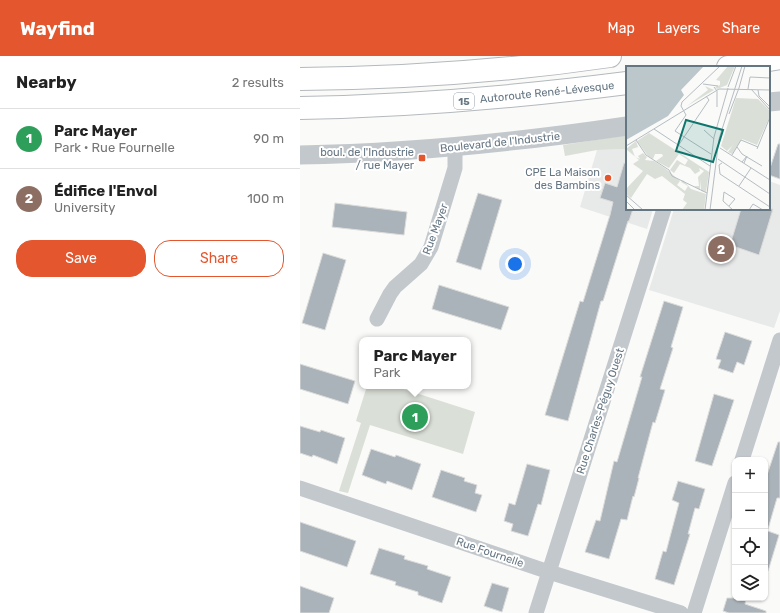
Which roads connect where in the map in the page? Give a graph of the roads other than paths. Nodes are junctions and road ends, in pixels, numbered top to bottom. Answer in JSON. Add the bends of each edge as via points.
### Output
{"nodes":[{"id":1,"x":610,"y":56,"type":"edge"},
{"id":2,"x":780,"y":58,"type":"edge"},
{"id":3,"x":734,"y":66,"type":"edge"},
{"id":4,"x":300,"y":79,"type":"edge"},
{"id":5,"x":626,"y":83,"type":"edge"},
{"id":6,"x":780,"y":101,"type":"edge"},
{"id":7,"x":770,"y":102,"type":"edge"},
{"id":8,"x":300,"y":108,"type":"edge"},
{"id":9,"x":626,"y":126,"type":"edge"},
{"id":10,"x":455,"y":147,"type":"junction"},
{"id":11,"x":300,"y":155,"type":"edge"},
{"id":12,"x":664,"y":210,"type":"edge"},
{"id":13,"x":377,"y":319,"type":"dead end"},
{"id":14,"x":780,"y":340,"type":"edge"},
{"id":15,"x":743,"y":457,"type":"edge"},
{"id":16,"x":300,"y":488,"type":"edge"},
{"id":17,"x":732,"y":492,"type":"edge"},
{"id":18,"x":549,"y":572,"type":"junction"},
{"id":19,"x":536,"y":613,"type":"edge"},
{"id":20,"x":681,"y":613,"type":"edge"},
{"id":21,"x":694,"y":613,"type":"edge"}],
"edges":[{"from":1,"to":4,"type":"highway","via":[[462,72]]},
{"from":2,"to":3,"type":"highway"},
{"from":5,"to":8,"type":"highway","name":"Autoroute René-Lévesque","number":"15","via":[[469,101]]},
{"from":6,"to":7,"type":"street"},
{"from":9,"to":10,"type":"street","name":"Boulevard de l'Industrie"},
{"from":10,"to":11,"type":"street","name":"Boulevard de l'Industrie"},
{"from":10,"to":13,"type":"street","name":"Rue Mayer","via":[[455,168],[431,246],[421,264],[393,291]]},
{"from":12,"to":18,"type":"street","name":"Rue Charles-Péguy Ouest"},
{"from":14,"to":15,"type":"street"},
{"from":16,"to":18,"type":"street","name":"Rue Fournelle"},
{"from":17,"to":21,"type":"street"},
{"from":18,"to":19,"type":"street","name":"Rue Charles-Péguy Ouest"},
{"from":18,"to":20,"type":"street","name":"Rue Fournelle"}]}
